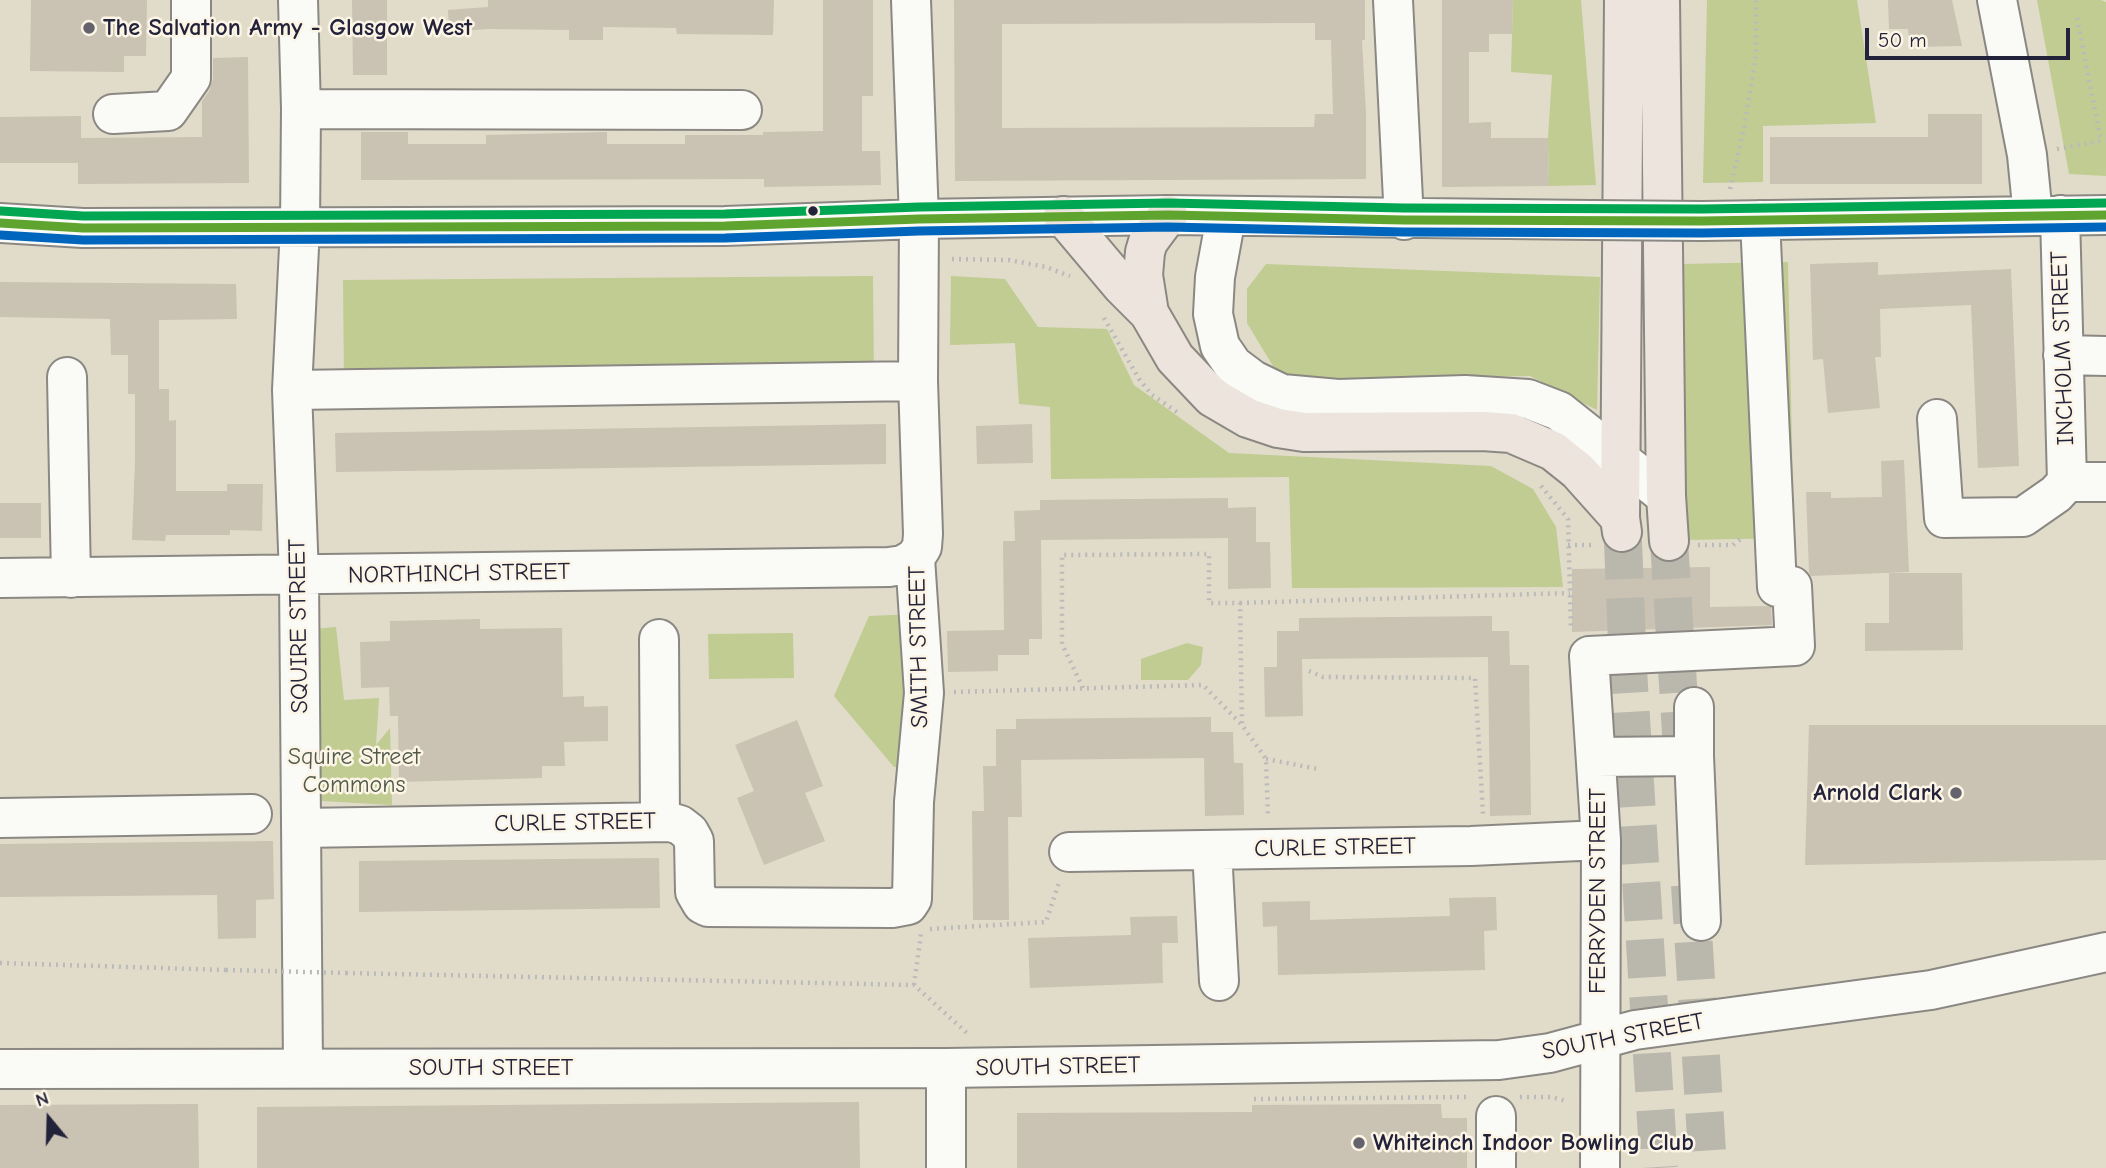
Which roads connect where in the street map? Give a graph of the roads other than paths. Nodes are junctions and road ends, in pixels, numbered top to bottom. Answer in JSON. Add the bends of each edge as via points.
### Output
{"nodes":[{"id":1,"x":191,"y":0,"type":"edge"},
{"id":2,"x":298,"y":0,"type":"edge"},
{"id":3,"x":911,"y":0,"type":"edge"},
{"id":4,"x":1393,"y":0,"type":"edge"},
{"id":5,"x":1660,"y":0,"type":"edge"},
{"id":6,"x":1997,"y":0,"type":"edge"},
{"id":7,"x":1621,"y":7,"type":"edge"},
{"id":8,"x":301,"y":109,"type":"junction"},
{"id":9,"x":742,"y":110,"type":"dead end"},
{"id":10,"x":113,"y":114,"type":"dead end"},
{"id":11,"x":1168,"y":215,"type":"junction"},
{"id":12,"x":2046,"y":215,"type":"junction"},
{"id":13,"x":2106,"y":215,"type":"edge"},
{"id":14,"x":1063,"y":216,"type":"junction"},
{"id":15,"x":1226,"y":216,"type":"junction"},
{"id":16,"x":919,"y":219,"type":"junction"},
{"id":17,"x":1404,"y":219,"type":"junction"},
{"id":18,"x":1728,"y":221,"type":"junction"},
{"id":19,"x":0,"y":223,"type":"edge"},
{"id":20,"x":300,"y":227,"type":"junction"},
{"id":21,"x":1149,"y":313,"type":"junction"},
{"id":22,"x":2063,"y":355,"type":"junction"},
{"id":23,"x":2106,"y":356,"type":"edge"},
{"id":24,"x":67,"y":377,"type":"dead end"},
{"id":25,"x":918,"y":381,"type":"junction"},
{"id":26,"x":292,"y":390,"type":"junction"},
{"id":27,"x":1937,"y":419,"type":"dead end"},
{"id":28,"x":1621,"y":462,"type":"junction"},
{"id":29,"x":2067,"y":482,"type":"junction"},
{"id":30,"x":2106,"y":482,"type":"edge"},
{"id":31,"x":1666,"y":496,"type":"junction"},
{"id":32,"x":1669,"y":541,"type":"tunnel mouth"},
{"id":33,"x":915,"y":558,"type":"junction"},
{"id":34,"x":299,"y":576,"type":"junction"},
{"id":35,"x":0,"y":578,"type":"edge"},
{"id":36,"x":71,"y":578,"type":"junction"},
{"id":37,"x":659,"y":639,"type":"dead end"},
{"id":38,"x":1694,"y":708,"type":"tunnel mouth"},
{"id":39,"x":1694,"y":756,"type":"junction"},
{"id":40,"x":1596,"y":757,"type":"junction"},
{"id":41,"x":252,"y":814,"type":"dead end"},
{"id":42,"x":0,"y":818,"type":"edge"},
{"id":43,"x":660,"y":821,"type":"junction"},
{"id":44,"x":302,"y":828,"type":"junction"},
{"id":45,"x":1601,"y":840,"type":"junction"},
{"id":46,"x":1212,"y":850,"type":"junction"},
{"id":47,"x":1069,"y":852,"type":"road end"},
{"id":48,"x":915,"y":917,"type":"joint"},
{"id":49,"x":1700,"y":921,"type":"tunnel mouth"},
{"id":50,"x":2106,"y":952,"type":"edge"},
{"id":51,"x":1219,"y":981,"type":"dead end"},
{"id":52,"x":1599,"y":1040,"type":"junction"},
{"id":53,"x":303,"y":1068,"type":"junction"},
{"id":54,"x":946,"y":1068,"type":"junction"},
{"id":55,"x":0,"y":1069,"type":"edge"},
{"id":56,"x":1496,"y":1115,"type":"dead end"},
{"id":57,"x":946,"y":1168,"type":"edge"},
{"id":58,"x":1496,"y":1168,"type":"edge"},
{"id":59,"x":1600,"y":1168,"type":"edge"}],
"edges":[{"from":1,"to":10,"type":"street","via":[[191,78],[168,111]]},
{"from":2,"to":8,"type":"street","name":"SQUIRE STREET"},
{"from":3,"to":16,"type":"street","name":"SMITH STREET"},
{"from":4,"to":17,"type":"street"},
{"from":5,"to":31,"type":"main road"},
{"from":6,"to":12,"type":"street","name":"INCHOLM STREET","via":[[2027,155]]},
{"from":7,"to":28,"type":"main road"},
{"from":8,"to":9,"type":"street"},
{"from":8,"to":20,"type":"street","name":"SQUIRE STREET"},
{"from":11,"to":14,"type":"street"},
{"from":11,"to":15,"type":"street"},
{"from":11,"to":21,"type":"main road","via":[[1144,252]]},
{"from":12,"to":13,"type":"street"},
{"from":12,"to":18,"type":"street"},
{"from":12,"to":22,"type":"street","name":"INCHOLM STREET"},
{"from":14,"to":16,"type":"street"},
{"from":14,"to":21,"type":"main road"},
{"from":15,"to":17,"type":"street"},
{"from":15,"to":28,"type":"street","via":[[1213,314],[1220,346],[1233,365],[1252,380],[1282,394],[1338,399],[1465,394],[1528,399],[1559,411]]},
{"from":16,"to":20,"type":"street","via":[[725,226]]},
{"from":16,"to":25,"type":"street","name":"SMITH STREET"},
{"from":17,"to":18,"type":"street","bridge":true},
{"from":18,"to":40,"type":"street","name":"FERRYDEN STREET","via":[[1777,587],[1792,586],[1795,646],[1589,656]]},
{"from":19,"to":20,"type":"street","via":[[83,228]]},
{"from":20,"to":26,"type":"street","name":"SQUIRE STREET"},
{"from":21,"to":28,"type":"main road","via":[[1175,358],[1212,397],[1234,412],[1278,428],[1511,433],[1553,451],[1578,471],[1622,529]]},
{"from":22,"to":23,"type":"street"},
{"from":22,"to":29,"type":"street","name":"INCHOLM STREET"},
{"from":24,"to":36,"type":"street"},
{"from":25,"to":26,"type":"street"},
{"from":25,"to":33,"type":"street","name":"SMITH STREET","via":[[923,534]]},
{"from":26,"to":34,"type":"street","name":"SQUIRE STREET"},
{"from":27,"to":29,"type":"street","via":[[1944,518],[2023,517]]},
{"from":28,"to":31,"type":"street"},
{"from":29,"to":30,"type":"street"},
{"from":31,"to":32,"type":"main road"},
{"from":33,"to":34,"type":"street","name":"NORTHINCH STREET","via":[[889,567]]},
{"from":33,"to":48,"type":"street","name":"SMITH STREET","via":[[924,693],[914,802]]},
{"from":34,"to":36,"type":"street","name":"NORTHINCH STREET"},
{"from":34,"to":44,"type":"street","name":"SQUIRE STREET"},
{"from":35,"to":36,"type":"street","name":"NORTHINCH STREET"},
{"from":37,"to":43,"type":"street"},
{"from":38,"to":39,"type":"street"},
{"from":39,"to":40,"type":"street"},
{"from":39,"to":49,"type":"street"},
{"from":40,"to":45,"type":"street","name":"FERRYDEN STREET"},
{"from":41,"to":42,"type":"street"},
{"from":43,"to":44,"type":"street","name":"CURLE STREET"},
{"from":43,"to":48,"type":"street","name":"CURLE STREET","via":[[680,825],[694,841],[695,892],[708,908],[891,908]]},
{"from":44,"to":53,"type":"street","name":"SQUIRE STREET"},
{"from":45,"to":46,"type":"street","name":"CURLE STREET"},
{"from":45,"to":52,"type":"street","name":"FERRYDEN STREET"},
{"from":46,"to":47,"type":"street","name":"CURLE STREET"},
{"from":46,"to":51,"type":"street"},
{"from":50,"to":52,"type":"street","name":"SOUTH STREET","via":[[1931,990],[1647,1028]]},
{"from":52,"to":54,"type":"street","name":"SOUTH STREET","via":[[1550,1053],[1461,1062]]},
{"from":52,"to":59,"type":"street","name":"FERRYDEN STREET"},
{"from":53,"to":54,"type":"street","name":"SOUTH STREET"},
{"from":53,"to":55,"type":"street","name":"SOUTH STREET"},
{"from":54,"to":57,"type":"street"},
{"from":56,"to":58,"type":"street"}]}
